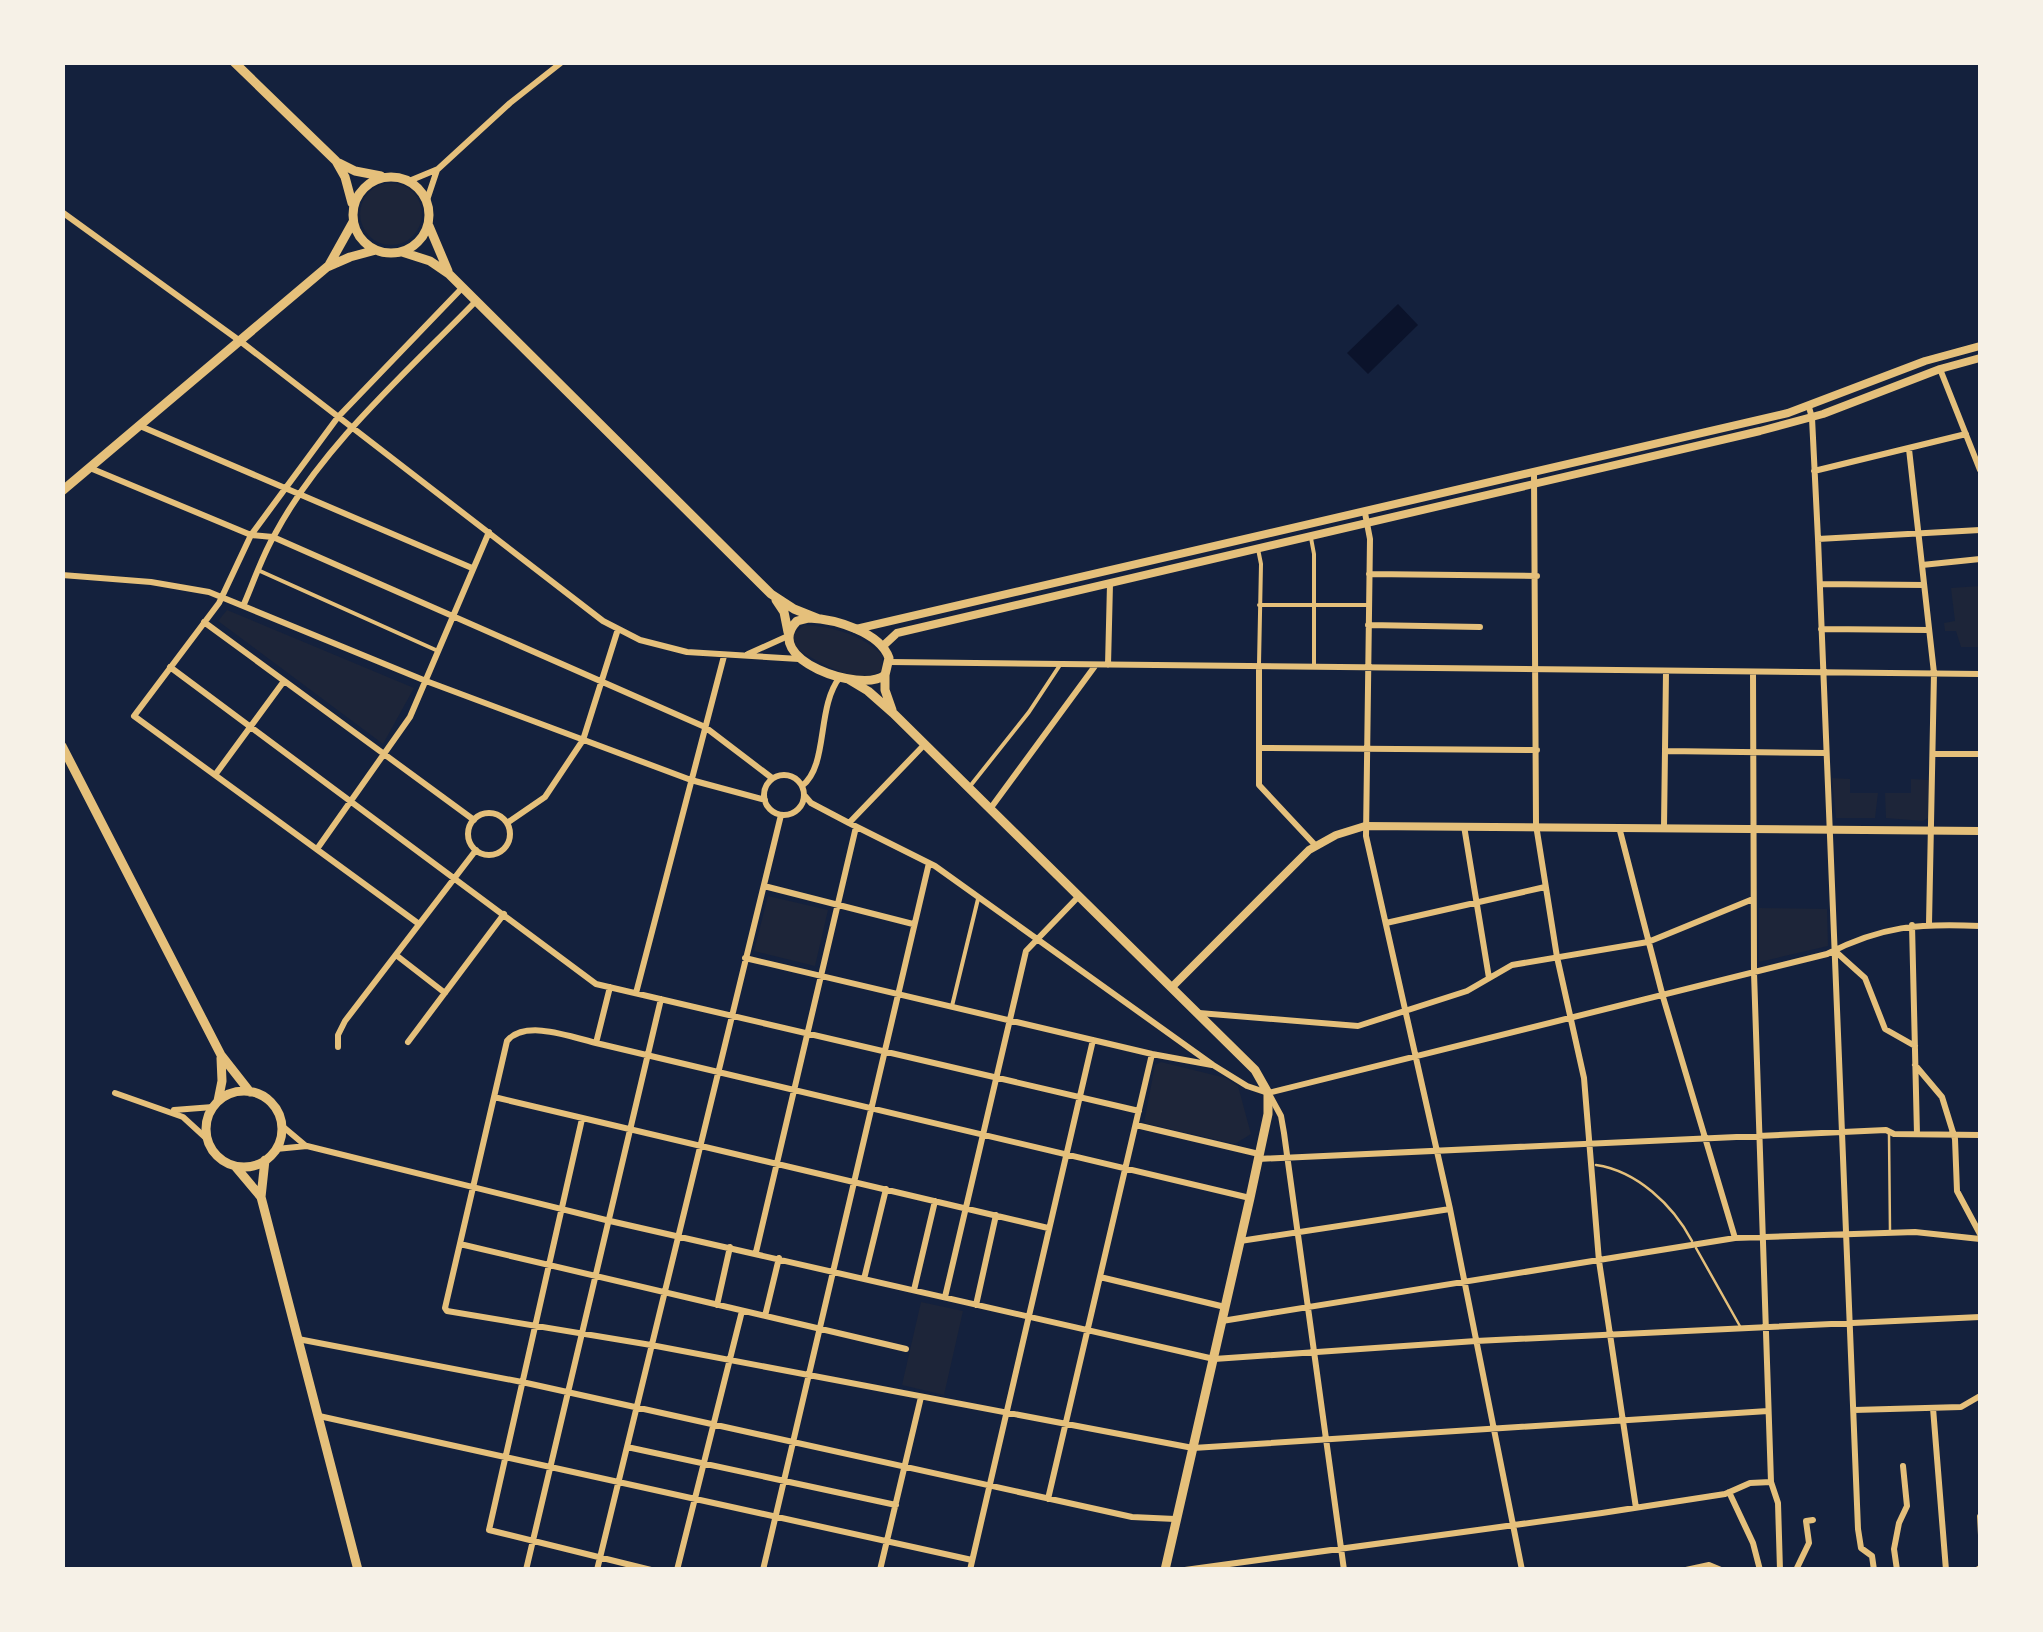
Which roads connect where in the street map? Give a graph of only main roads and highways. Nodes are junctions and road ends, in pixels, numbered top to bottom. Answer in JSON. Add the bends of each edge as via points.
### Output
{"nodes":[{"id":1,"x":234,"y":62,"type":"edge"},
{"id":2,"x":336,"y":162,"type":"junction"},
{"id":3,"x":388,"y":176,"type":"junction"},
{"id":4,"x":352,"y":210,"type":"junction"},
{"id":5,"x":353,"y":222,"type":"junction"},
{"id":6,"x":428,"y":224,"type":"junction"},
{"id":7,"x":376,"y":250,"type":"junction"},
{"id":8,"x":402,"y":252,"type":"junction"},
{"id":9,"x":327,"y":268,"type":"junction"},
{"id":10,"x":449,"y":274,"type":"junction"},
{"id":11,"x":1980,"y":346,"type":"edge"},
{"id":12,"x":1980,"y":358,"type":"edge"},
{"id":13,"x":62,"y":491,"type":"edge"},
{"id":14,"x":771,"y":594,"type":"junction"},
{"id":15,"x":819,"y":618,"type":"junction"},
{"id":16,"x":853,"y":629,"type":"junction"},
{"id":17,"x":788,"y":634,"type":"junction"},
{"id":18,"x":883,"y":646,"type":"junction"},
{"id":19,"x":885,"y":675,"type":"junction"},
{"id":20,"x":844,"y":678,"type":"junction"},
{"id":21,"x":889,"y":709,"type":"junction"},
{"id":22,"x":62,"y":746,"type":"edge"},
{"id":23,"x":1980,"y":831,"type":"edge"},
{"id":24,"x":1172,"y":987,"type":"junction"},
{"id":25,"x":221,"y":1055,"type":"junction"},
{"id":26,"x":250,"y":1092,"type":"junction"},
{"id":27,"x":216,"y":1104,"type":"junction"},
{"id":28,"x":265,"y":1160,"type":"junction"},
{"id":29,"x":234,"y":1166,"type":"junction"},
{"id":30,"x":261,"y":1198,"type":"junction"},
{"id":31,"x":358,"y":1570,"type":"edge"},
{"id":32,"x":1165,"y":1570,"type":"edge"}],
"edges":[{"from":1,"to":2,"type":"main road"},
{"from":2,"to":3,"type":"main road"},
{"from":2,"to":4,"type":"main road","via":[[350,188]]},
{"from":3,"to":4,"type":"main road","via":[[365,187]]},
{"from":3,"to":6,"type":"main road","via":[[409,181],[427,200]]},
{"from":4,"to":5,"type":"main road"},
{"from":5,"to":7,"type":"main road"},
{"from":5,"to":9,"type":"main road"},
{"from":6,"to":8,"type":"main road"},
{"from":6,"to":10,"type":"main road"},
{"from":7,"to":8,"type":"main road"},
{"from":7,"to":9,"type":"main road"},
{"from":8,"to":10,"type":"main road"},
{"from":9,"to":13,"type":"main road"},
{"from":10,"to":14,"type":"main road"},
{"from":11,"to":16,"type":"main road","via":[[1809,408]]},
{"from":12,"to":18,"type":"main road","via":[[1812,418],[897,633]]},
{"from":14,"to":15,"type":"main road"},
{"from":14,"to":17,"type":"main road"},
{"from":15,"to":16,"type":"main road"},
{"from":15,"to":17,"type":"main road","via":[[796,621]]},
{"from":16,"to":18,"type":"main road"},
{"from":17,"to":20,"type":"main road","via":[[800,659]]},
{"from":18,"to":19,"type":"main road","via":[[890,662]]},
{"from":19,"to":20,"type":"main road","via":[[868,683]]},
{"from":19,"to":21,"type":"main road"},
{"from":20,"to":21,"type":"main road"},
{"from":21,"to":24,"type":"main road"},
{"from":22,"to":25,"type":"main road"},
{"from":23,"to":24,"type":"main road","via":[[1366,826],[1316,846]]},
{"from":24,"to":32,"type":"main road","via":[[1256,1070],[1268,1093]]},
{"from":25,"to":26,"type":"main road"},
{"from":25,"to":27,"type":"main road"},
{"from":26,"to":27,"type":"main road"},
{"from":26,"to":28,"type":"main road","via":[[271,1104],[282,1126]]},
{"from":27,"to":29,"type":"main road","via":[[206,1122],[207,1140]]},
{"from":28,"to":29,"type":"main road"},
{"from":28,"to":30,"type":"main road"},
{"from":29,"to":30,"type":"main road"},
{"from":30,"to":31,"type":"main road"}]}
